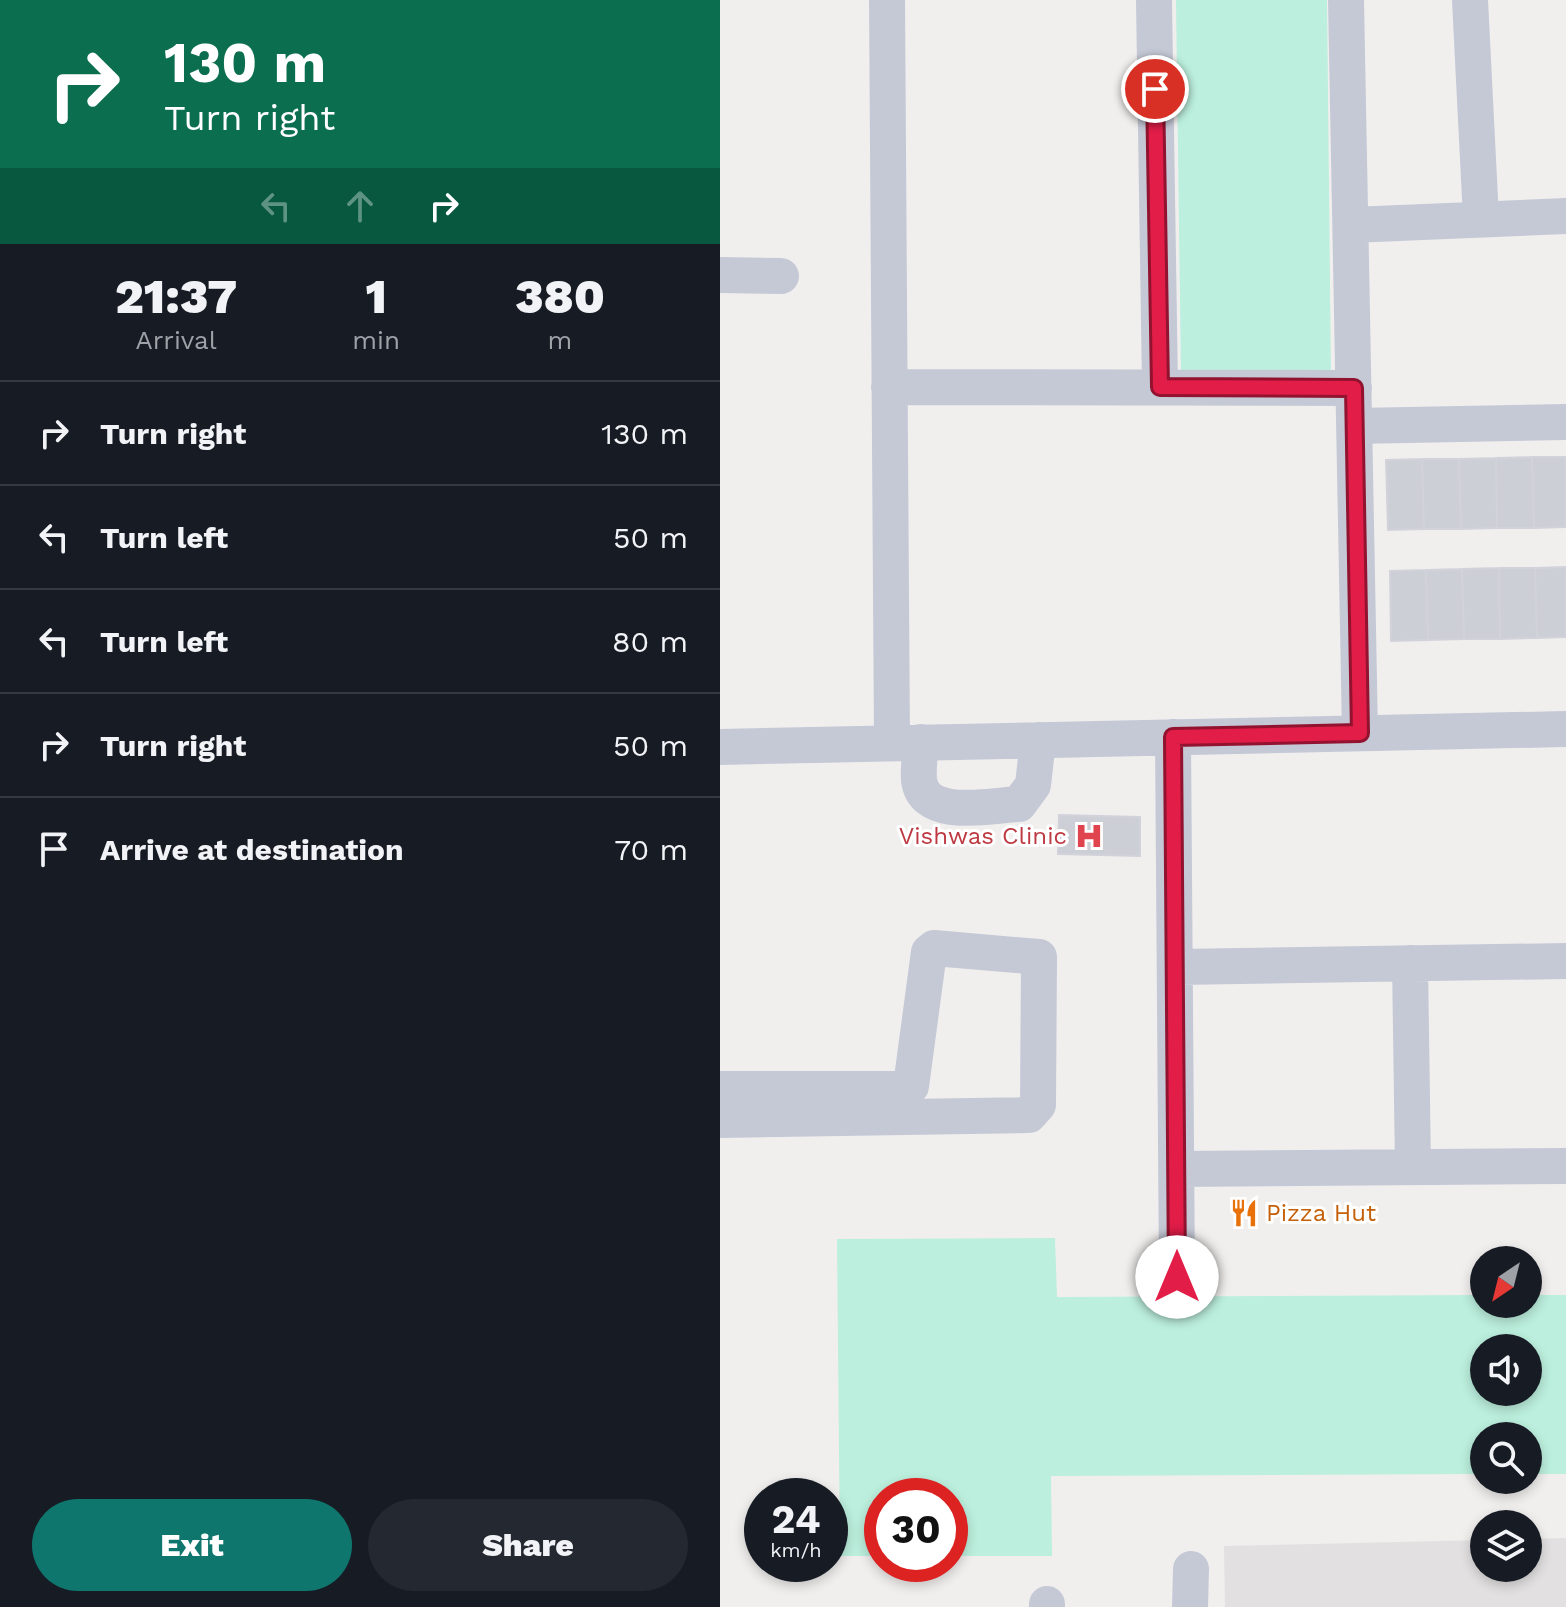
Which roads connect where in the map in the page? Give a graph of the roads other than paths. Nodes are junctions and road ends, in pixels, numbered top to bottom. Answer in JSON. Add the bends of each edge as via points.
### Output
{"nodes":[{"id":1,"x":887,"y":0,"type":"edge"},
{"id":2,"x":1154,"y":0,"type":"edge"},
{"id":3,"x":1346,"y":0,"type":"edge"},
{"id":4,"x":1470,"y":0,"type":"edge"},
{"id":5,"x":1566,"y":216,"type":"edge"},
{"id":6,"x":1481,"y":219,"type":"junction"},
{"id":7,"x":1351,"y":225,"type":"junction"},
{"id":8,"x":720,"y":275,"type":"edge"},
{"id":9,"x":781,"y":276,"type":"dead end"},
{"id":10,"x":889,"y":387,"type":"junction"},
{"id":11,"x":1160,"y":387,"type":"junction"},
{"id":12,"x":1354,"y":388,"type":"junction"},
{"id":13,"x":1566,"y":422,"type":"edge"},
{"id":14,"x":1355,"y":426,"type":"junction"},
{"id":15,"x":1566,"y":729,"type":"edge"},
{"id":16,"x":1360,"y":733,"type":"junction"},
{"id":17,"x":1173,"y":737,"type":"junction"},
{"id":18,"x":1038,"y":740,"type":"junction"},
{"id":19,"x":906,"y":743,"type":"junction"},
{"id":20,"x":720,"y":747,"type":"edge"},
{"id":21,"x":1566,"y":961,"type":"edge"},
{"id":22,"x":1410,"y":963,"type":"junction"},
{"id":23,"x":1177,"y":967,"type":"junction"},
{"id":24,"x":720,"y":1089,"type":"edge"},
{"id":25,"x":720,"y":1120,"type":"edge"},
{"id":26,"x":1566,"y":1166,"type":"edge"},
{"id":27,"x":1413,"y":1167,"type":"junction"},
{"id":28,"x":1177,"y":1169,"type":"junction"},
{"id":29,"x":1177,"y":1277,"type":"dead end"},
{"id":30,"x":1191,"y":1569,"type":"dead end"},
{"id":31,"x":1190,"y":1607,"type":"edge"}],
"edges":[{"from":1,"to":10,"type":"street"},
{"from":2,"to":11,"type":"street"},
{"from":3,"to":7,"type":"street"},
{"from":4,"to":6,"type":"street"},
{"from":5,"to":6,"type":"street"},
{"from":6,"to":7,"type":"street"},
{"from":7,"to":12,"type":"street"},
{"from":8,"to":9,"type":"street"},
{"from":10,"to":11,"type":"street"},
{"from":10,"to":19,"type":"street"},
{"from":11,"to":12,"type":"street"},
{"from":12,"to":14,"type":"street"},
{"from":13,"to":14,"type":"street"},
{"from":14,"to":16,"type":"street"},
{"from":15,"to":16,"type":"street"},
{"from":16,"to":17,"type":"street"},
{"from":17,"to":18,"type":"street"},
{"from":17,"to":23,"type":"street"},
{"from":18,"to":19,"type":"street"},
{"from":18,"to":19,"type":"street","via":[[1033,785],[1019,804],[942,806],[922,792]]},
{"from":19,"to":20,"type":"street"},
{"from":21,"to":22,"type":"street"},
{"from":22,"to":23,"type":"street"},
{"from":22,"to":27,"type":"street"},
{"from":23,"to":28,"type":"street"},
{"from":24,"to":25,"type":"street","via":[[906,1089],[911,1086],[929,952],[934,948],[1039,957],[1038,1105],[1029,1115]]},
{"from":26,"to":27,"type":"street"},
{"from":27,"to":28,"type":"street"},
{"from":28,"to":29,"type":"street"},
{"from":30,"to":31,"type":"street"}]}
